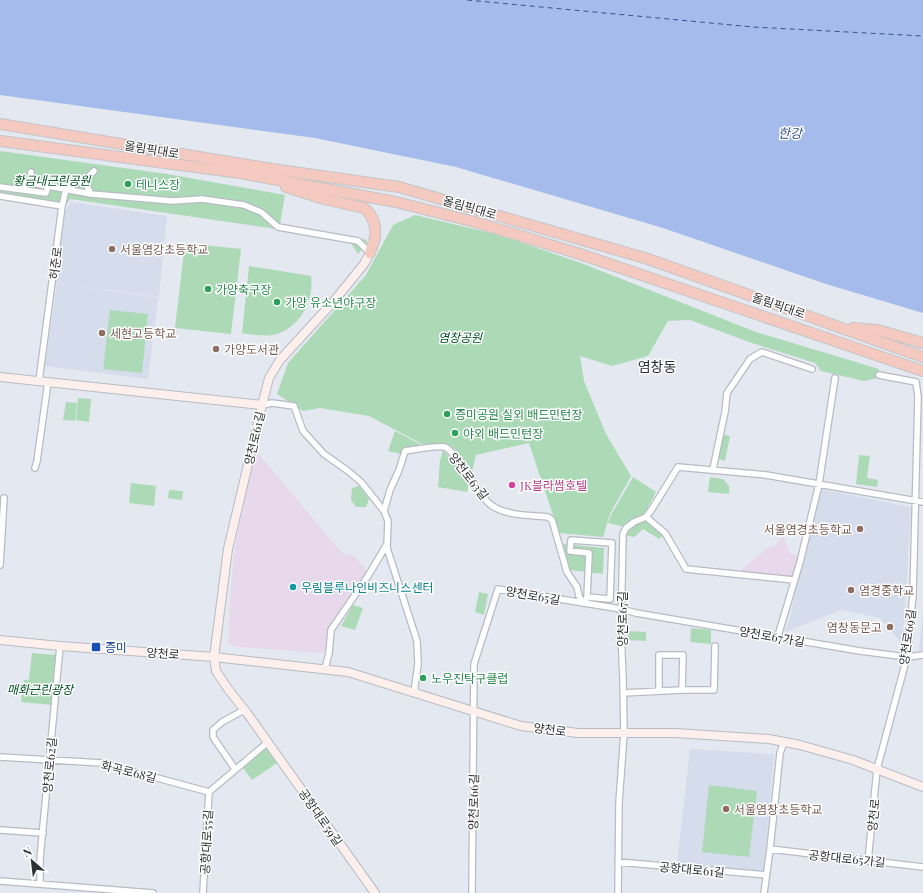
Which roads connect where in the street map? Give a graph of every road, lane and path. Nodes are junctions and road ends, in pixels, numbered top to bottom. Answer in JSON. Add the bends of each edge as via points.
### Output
{"nodes":[{"id":1,"x":0,"y":124,"type":"edge"},
{"id":2,"x":0,"y":141,"type":"edge"},
{"id":3,"x":94,"y":171,"type":"dead end"},
{"id":4,"x":31,"y":172,"type":"dead end"},
{"id":5,"x":240,"y":173,"type":"junction"},
{"id":6,"x":83,"y":179,"type":"junction"},
{"id":7,"x":30,"y":183,"type":"junction"},
{"id":8,"x":48,"y":186,"type":"junction"},
{"id":9,"x":0,"y":187,"type":"edge"},
{"id":10,"x":66,"y":189,"type":"junction"},
{"id":11,"x":25,"y":190,"type":"junction"},
{"id":12,"x":46,"y":193,"type":"junction"},
{"id":13,"x":91,"y":194,"type":"junction"},
{"id":14,"x":0,"y":196,"type":"edge"},
{"id":15,"x":45,"y":203,"type":"junction"},
{"id":16,"x":62,"y":206,"type":"junction"},
{"id":17,"x":370,"y":253,"type":"junction"},
{"id":18,"x":839,"y":326,"type":"junction"},
{"id":19,"x":923,"y":343,"type":"edge"},
{"id":20,"x":923,"y":357,"type":"edge"},
{"id":21,"x":812,"y":369,"type":"dead end"},
{"id":22,"x":923,"y":371,"type":"edge"},
{"id":23,"x":879,"y":375,"type":"dead end"},
{"id":24,"x":0,"y":377,"type":"edge"},
{"id":25,"x":835,"y":378,"type":"dead end"},
{"id":26,"x":44,"y":382,"type":"junction"},
{"id":27,"x":262,"y":405,"type":"junction"},
{"id":28,"x":35,"y":468,"type":"dead end"},
{"id":29,"x":713,"y":469,"type":"junction"},
{"id":30,"x":819,"y":484,"type":"junction"},
{"id":31,"x":4,"y":498,"type":"dead end"},
{"id":32,"x":915,"y":500,"type":"junction"},
{"id":33,"x":923,"y":502,"type":"edge"},
{"id":34,"x":384,"y":511,"type":"junction"},
{"id":35,"x":646,"y":517,"type":"junction"},
{"id":36,"x":387,"y":544,"type":"junction"},
{"id":37,"x":0,"y":564,"type":"edge"},
{"id":38,"x":583,"y":575,"type":"dead end"},
{"id":39,"x":794,"y":580,"type":"junction"},
{"id":40,"x":588,"y":581,"type":"junction"},
{"id":41,"x":587,"y":597,"type":"junction"},
{"id":42,"x":584,"y":603,"type":"junction"},
{"id":43,"x":621,"y":609,"type":"junction"},
{"id":44,"x":778,"y":636,"type":"junction"},
{"id":45,"x":0,"y":640,"type":"edge"},
{"id":46,"x":60,"y":646,"type":"junction"},
{"id":47,"x":715,"y":646,"type":"dead end"},
{"id":48,"x":923,"y":655,"type":"edge"},
{"id":49,"x":214,"y":657,"type":"junction"},
{"id":50,"x":907,"y":657,"type":"junction"},
{"id":51,"x":325,"y":669,"type":"junction"},
{"id":52,"x":682,"y":690,"type":"junction"},
{"id":53,"x":659,"y":691,"type":"junction"},
{"id":54,"x":414,"y":693,"type":"junction"},
{"id":55,"x":623,"y":693,"type":"junction"},
{"id":56,"x":244,"y":710,"type":"junction"},
{"id":57,"x":474,"y":712,"type":"junction"},
{"id":58,"x":624,"y":733,"type":"junction"},
{"id":59,"x":268,"y":742,"type":"junction"},
{"id":60,"x":784,"y":742,"type":"junction"},
{"id":61,"x":0,"y":757,"type":"edge"},
{"id":62,"x":49,"y":760,"type":"junction"},
{"id":63,"x":235,"y":769,"type":"junction"},
{"id":64,"x":878,"y":769,"type":"junction"},
{"id":65,"x":923,"y":786,"type":"edge"},
{"id":66,"x":209,"y":792,"type":"junction"},
{"id":67,"x":0,"y":830,"type":"edge"},
{"id":68,"x":43,"y":833,"type":"junction"},
{"id":69,"x":770,"y":849,"type":"junction"},
{"id":70,"x":868,"y":861,"type":"junction"},
{"id":71,"x":618,"y":862,"type":"junction"},
{"id":72,"x":923,"y":867,"type":"edge"},
{"id":73,"x":766,"y":875,"type":"junction"},
{"id":74,"x":0,"y":881,"type":"edge"},
{"id":75,"x":40,"y":884,"type":"junction"},
{"id":76,"x":120,"y":892,"type":"edge"},
{"id":77,"x":153,"y":893,"type":"edge"},
{"id":78,"x":203,"y":893,"type":"edge"},
{"id":79,"x":375,"y":893,"type":"edge"},
{"id":80,"x":472,"y":893,"type":"edge"},
{"id":81,"x":618,"y":893,"type":"edge"},
{"id":82,"x":764,"y":893,"type":"edge"}],
"edges":[{"from":1,"to":18,"type":"highway","name":"올림픽대로","via":[[399,187],[648,259]]},
{"from":2,"to":5,"type":"highway","name":"올림픽대로"},
{"from":3,"to":6,"type":"street"},
{"from":4,"to":7,"type":"street"},
{"from":5,"to":17,"type":"highway","via":[[324,199],[364,208],[373,218],[375,225]]},
{"from":5,"to":22,"type":"highway","name":"올림픽대로","via":[[396,202],[475,222],[580,254]]},
{"from":6,"to":10,"type":"street"},
{"from":6,"to":13,"type":"street"},
{"from":7,"to":8,"type":"street"},
{"from":7,"to":11,"type":"street","via":[[26,182]]},
{"from":8,"to":10,"type":"street"},
{"from":8,"to":12,"type":"street"},
{"from":9,"to":11,"type":"street"},
{"from":10,"to":13,"type":"street"},
{"from":10,"to":16,"type":"street"},
{"from":11,"to":12,"type":"street"},
{"from":12,"to":15,"type":"street"},
{"from":13,"to":17,"type":"street","via":[[173,201],[202,199],[244,205],[262,212],[278,227],[358,241]]},
{"from":14,"to":15,"type":"street"},
{"from":15,"to":16,"type":"street"},
{"from":16,"to":26,"type":"street","name":"허준로"},
{"from":17,"to":27,"type":"main road","name":"양천로61길","via":[[334,301],[280,360],[269,378]]},
{"from":18,"to":19,"type":"highway","via":[[877,330]]},
{"from":18,"to":20,"type":"highway","name":"올림픽대로"},
{"from":21,"to":29,"type":"street","via":[[762,352],[750,359],[727,393]]},
{"from":23,"to":32,"type":"street","name":"양천로69길","via":[[916,382],[918,397]]},
{"from":24,"to":26,"type":"main road"},
{"from":25,"to":30,"type":"street"},
{"from":26,"to":27,"type":"main road"},
{"from":26,"to":28,"type":"street","name":"허준로"},
{"from":27,"to":34,"type":"street","name":"양천로63길","via":[[272,403],[294,406],[303,431],[324,454],[361,482]]},
{"from":27,"to":49,"type":"main road","name":"양천로61길","via":[[228,549]]},
{"from":29,"to":30,"type":"street","name":"양천로67길"},
{"from":29,"to":35,"type":"street","name":"양천로67길","via":[[678,467]]},
{"from":30,"to":32,"type":"street","name":"양천로67길"},
{"from":30,"to":39,"type":"street"},
{"from":31,"to":37,"type":"street"},
{"from":32,"to":33,"type":"street","name":"양천로67길"},
{"from":32,"to":50,"type":"street","name":"양천로69길","via":[[913,595]]},
{"from":34,"to":36,"type":"street","name":"양천로63길","via":[[388,522]]},
{"from":34,"to":42,"type":"street","name":"양천로63길","via":[[405,451],[446,447],[479,493],[491,505],[504,511],[548,517],[552,520],[567,572]]},
{"from":35,"to":39,"type":"street","via":[[665,533],[686,569]]},
{"from":35,"to":43,"type":"street","name":"양천로67길","via":[[634,522],[623,534]]},
{"from":36,"to":51,"type":"street","via":[[331,630]]},
{"from":36,"to":54,"type":"street","name":"양천로63길","via":[[417,641],[418,664]]},
{"from":38,"to":40,"type":"street"},
{"from":39,"to":44,"type":"street"},
{"from":40,"to":41,"type":"street"},
{"from":40,"to":41,"type":"street","via":[[589,553],[570,551],[571,540],[612,543],[610,599]]},
{"from":41,"to":42,"type":"street"},
{"from":42,"to":43,"type":"street","name":"양천로65길"},
{"from":42,"to":57,"type":"street","name":"양천로65길","via":[[498,589],[474,664]]},
{"from":43,"to":44,"type":"street","name":"양천로67가길"},
{"from":43,"to":55,"type":"street","name":"양천로67길"},
{"from":44,"to":50,"type":"street","name":"양천로67가길"},
{"from":45,"to":46,"type":"main road","name":"양천로"},
{"from":46,"to":49,"type":"main road","name":"양천로"},
{"from":46,"to":62,"type":"street","name":"양천로62길"},
{"from":47,"to":52,"type":"street","via":[[714,690]]},
{"from":48,"to":50,"type":"street","name":"양천로67가길"},
{"from":49,"to":51,"type":"main road","name":"양천로"},
{"from":49,"to":56,"type":"main road","name":"공항대로59길","via":[[216,671]]},
{"from":50,"to":64,"type":"street","name":"양천로69길"},
{"from":51,"to":54,"type":"main road","name":"양천로","via":[[348,672]]},
{"from":52,"to":53,"type":"street"},
{"from":52,"to":53,"type":"street","via":[[682,655],[659,655]]},
{"from":53,"to":55,"type":"street"},
{"from":54,"to":57,"type":"main road","name":"양천로"},
{"from":55,"to":58,"type":"street","name":"양천로67길"},
{"from":56,"to":59,"type":"main road","name":"공항대로59길"},
{"from":56,"to":63,"type":"street","via":[[213,730],[213,737]]},
{"from":57,"to":58,"type":"main road","name":"양천로","via":[[521,726],[578,733]]},
{"from":57,"to":80,"type":"street","name":"양천로66길"},
{"from":58,"to":60,"type":"main road","name":"양천로","via":[[675,733]]},
{"from":58,"to":71,"type":"street"},
{"from":59,"to":63,"type":"street"},
{"from":59,"to":79,"type":"main road","name":"공항대로59길"},
{"from":60,"to":64,"type":"main road","name":"양천로"},
{"from":60,"to":69,"type":"street","via":[[780,753]]},
{"from":61,"to":62,"type":"street","name":"화곡로68길"},
{"from":62,"to":66,"type":"street","name":"화곡로68길","via":[[102,763]]},
{"from":62,"to":68,"type":"street","name":"양천로62길"},
{"from":63,"to":66,"type":"street"},
{"from":64,"to":65,"type":"main road","name":"양천로"},
{"from":64,"to":70,"type":"street","name":"양천로"},
{"from":66,"to":78,"type":"street","name":"공항대로55길"},
{"from":67,"to":68,"type":"street"},
{"from":68,"to":75,"type":"street","name":"양천로62길"},
{"from":69,"to":70,"type":"street","name":"공항대로65가길"},
{"from":69,"to":73,"type":"street"},
{"from":70,"to":72,"type":"street","name":"공항대로65가길"},
{"from":71,"to":73,"type":"street","name":"공항대로61길"},
{"from":71,"to":81,"type":"street"},
{"from":73,"to":82,"type":"street"},
{"from":74,"to":75,"type":"street"},
{"from":75,"to":76,"type":"street"},
{"from":76,"to":77,"type":"street"}]}
